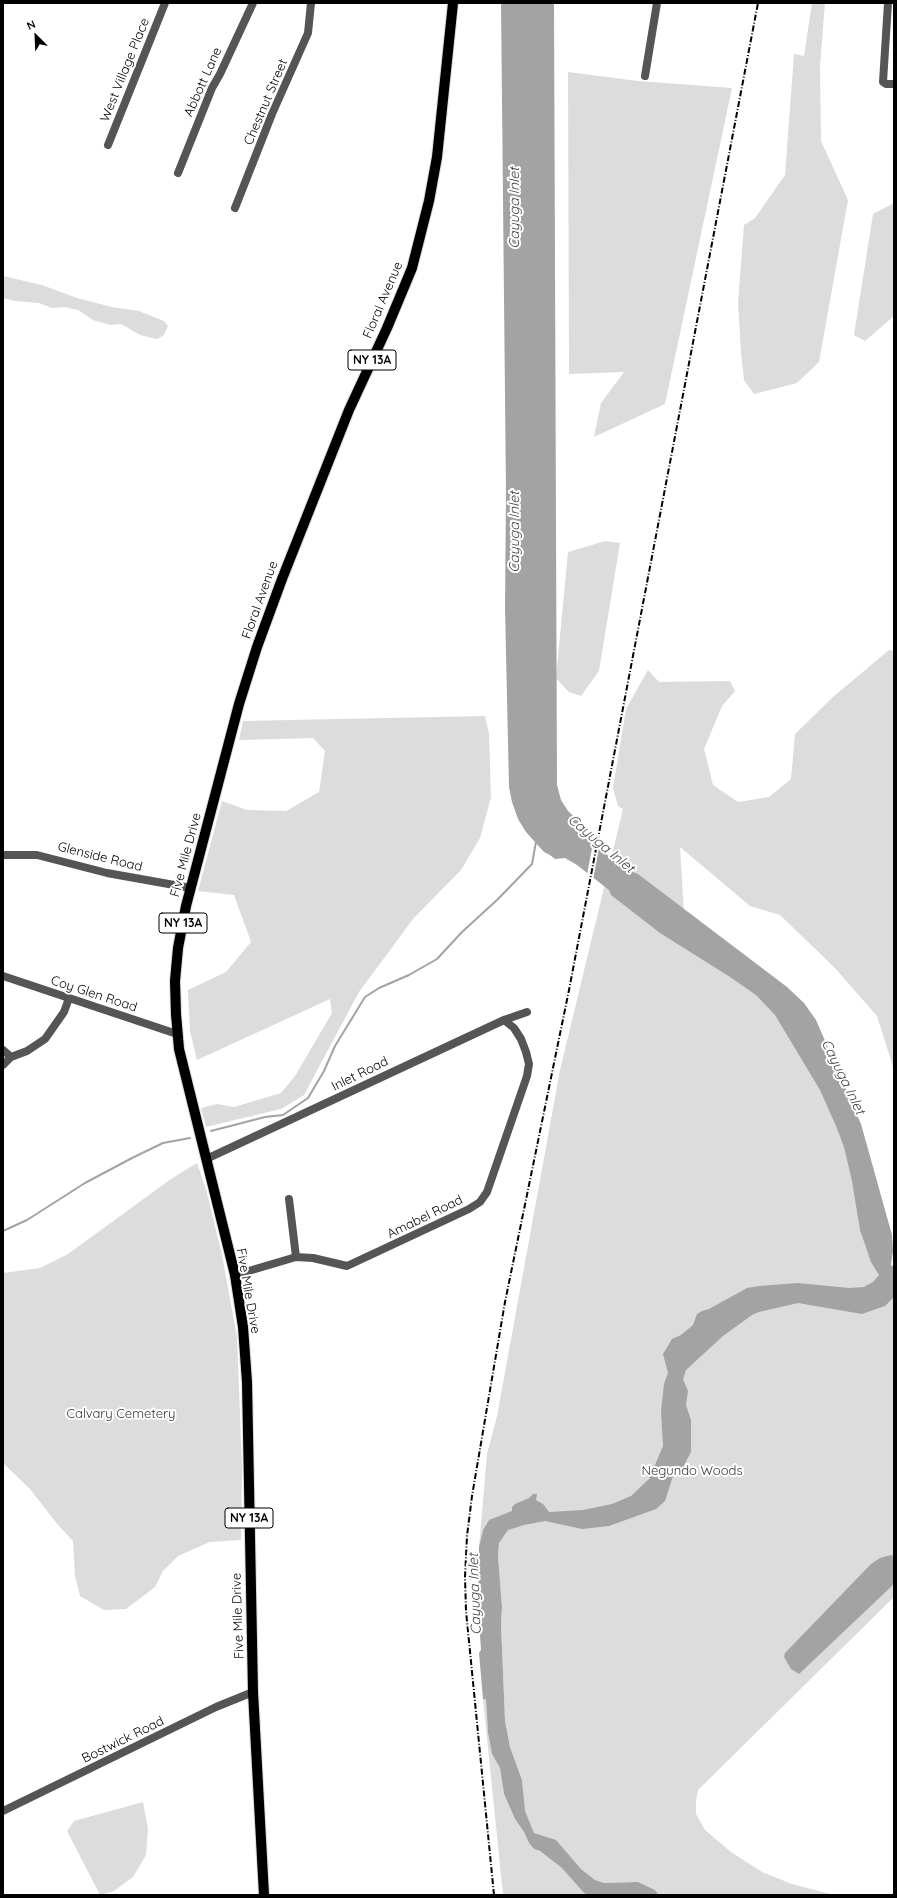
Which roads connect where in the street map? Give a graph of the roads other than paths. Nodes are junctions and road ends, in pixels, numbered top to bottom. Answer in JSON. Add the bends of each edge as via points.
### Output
{"nodes":[{"id":1,"x":165,"y":3,"type":"edge"},
{"id":2,"x":253,"y":3,"type":"edge"},
{"id":3,"x":311,"y":3,"type":"edge"},
{"id":4,"x":453,"y":3,"type":"edge"},
{"id":5,"x":657,"y":3,"type":"edge"},
{"id":6,"x":888,"y":3,"type":"edge"},
{"id":7,"x":645,"y":76,"type":"dead end"},
{"id":8,"x":894,"y":84,"type":"edge"},
{"id":9,"x":108,"y":145,"type":"dead end"},
{"id":10,"x":178,"y":173,"type":"dead end"},
{"id":11,"x":235,"y":208,"type":"dead end"},
{"id":12,"x":239,"y":704,"type":"joint"},
{"id":13,"x":3,"y":855,"type":"edge"},
{"id":14,"x":191,"y":888,"type":"junction"},
{"id":15,"x":3,"y":976,"type":"edge"},
{"id":16,"x":69,"y":998,"type":"junction"},
{"id":17,"x":526,"y":1012,"type":"dead end"},
{"id":18,"x":504,"y":1020,"type":"junction"},
{"id":19,"x":177,"y":1034,"type":"junction"},
{"id":20,"x":3,"y":1050,"type":"edge"},
{"id":21,"x":11,"y":1057,"type":"junction"},
{"id":22,"x":3,"y":1065,"type":"edge"},
{"id":23,"x":206,"y":1159,"type":"junction"},
{"id":24,"x":289,"y":1199,"type":"dead end"},
{"id":25,"x":296,"y":1257,"type":"junction"},
{"id":26,"x":235,"y":1275,"type":"junction"},
{"id":27,"x":253,"y":1692,"type":"junction"},
{"id":28,"x":3,"y":1812,"type":"edge"},
{"id":29,"x":264,"y":1895,"type":"edge"}],
"edges":[{"from":1,"to":9,"type":"street","name":"West Village Place"},
{"from":2,"to":10,"type":"street","name":"Abbott Lane","via":[[212,88]]},
{"from":3,"to":11,"type":"street","name":"Chestnut Street","via":[[308,33],[272,114]]},
{"from":4,"to":12,"type":"main road","name":"Floral Avenue","number":"NY 13A","via":[[437,157],[412,268],[349,410],[282,579]]},
{"from":5,"to":7,"type":"street"},
{"from":6,"to":8,"type":"street","via":[[883,82]]},
{"from":12,"to":14,"type":"main road","name":"Five Mile Drive","number":"NY 13A"},
{"from":13,"to":14,"type":"street","name":"Glenside Road","via":[[37,855],[107,873]]},
{"from":14,"to":19,"type":"main road","name":"Five Mile Drive","number":"NY 13A","via":[[178,948],[175,981]]},
{"from":15,"to":16,"type":"street","name":"Coy Glen Road"},
{"from":16,"to":19,"type":"street","name":"Coy Glen Road"},
{"from":16,"to":21,"type":"street","via":[[64,1012],[45,1039],[27,1051]]},
{"from":17,"to":18,"type":"street","name":"Inlet Road"},
{"from":18,"to":23,"type":"street","name":"Inlet Road"},
{"from":18,"to":25,"type":"street","name":"Amabel Road","via":[[514,1028],[521,1039],[528,1064],[527,1076],[487,1192],[480,1202],[462,1213],[347,1266]]},
{"from":19,"to":23,"type":"main road","name":"Five Mile Drive","number":"NY 13A"},
{"from":20,"to":21,"type":"street"},
{"from":21,"to":22,"type":"street"},
{"from":23,"to":26,"type":"main road","name":"Five Mile Drive","number":"NY 13A"},
{"from":24,"to":25,"type":"street"},
{"from":25,"to":26,"type":"street","name":"Amabel Road"},
{"from":26,"to":27,"type":"main road","name":"Five Mile Drive","number":"NY 13A","via":[[244,1327],[247,1382]]},
{"from":27,"to":28,"type":"street","name":"Bostwick Road","via":[[216,1707]]},
{"from":27,"to":29,"type":"main road","name":"Five Mile Drive","number":"NY 13A"}]}
